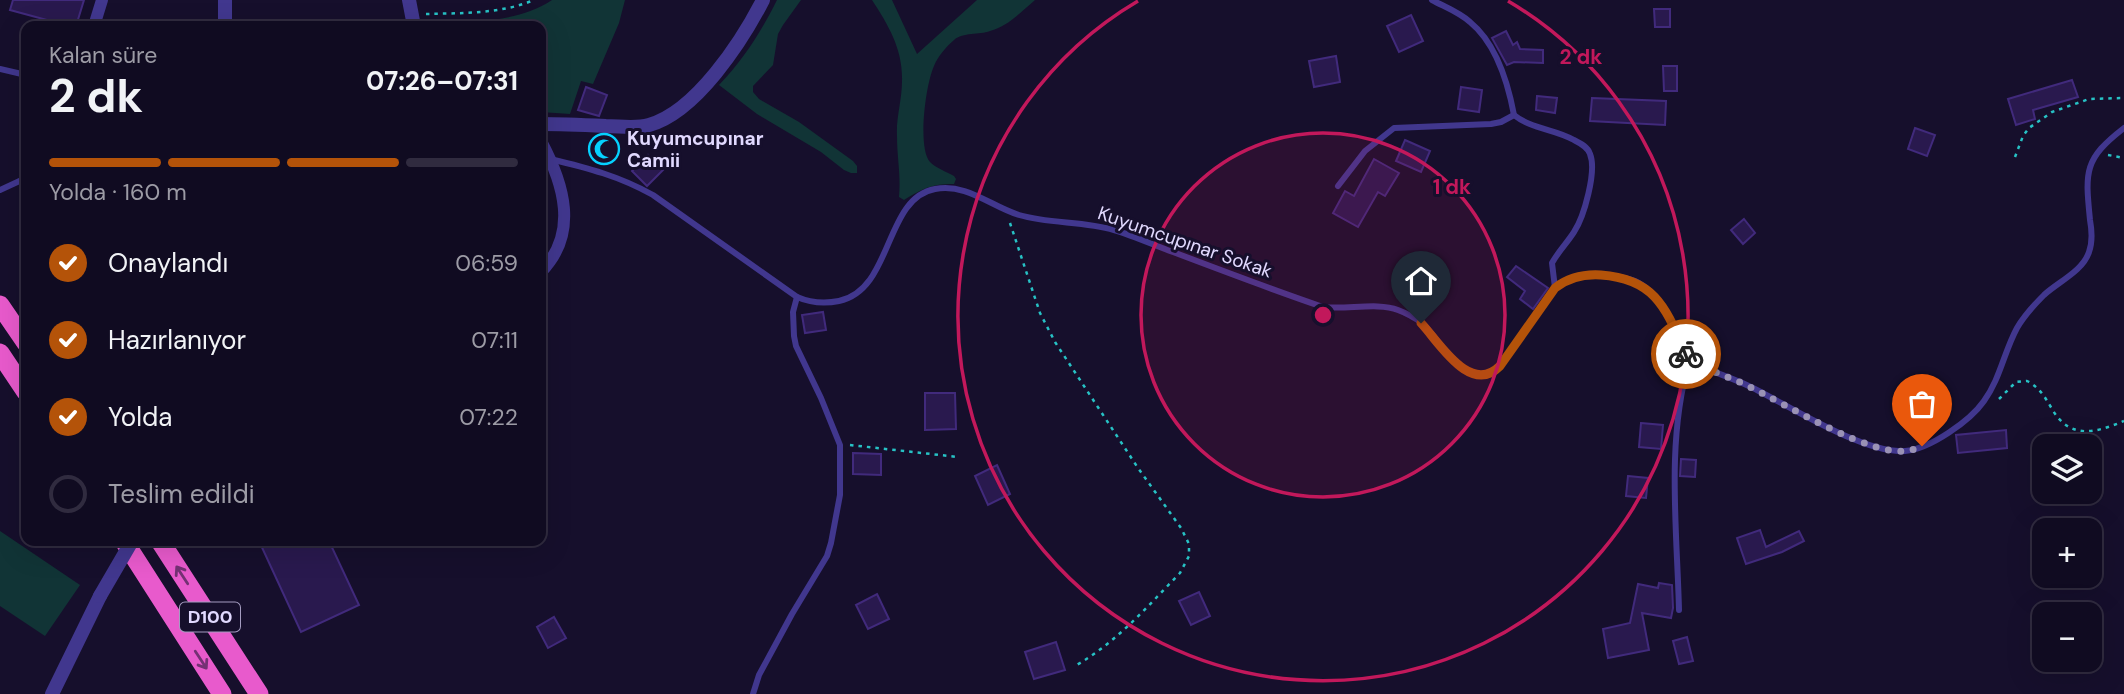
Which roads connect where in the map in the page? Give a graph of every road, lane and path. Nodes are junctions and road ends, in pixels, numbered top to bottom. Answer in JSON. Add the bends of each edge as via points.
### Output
{"nodes":[{"id":1,"x":102,"y":0,"type":"edge"},
{"id":2,"x":225,"y":0,"type":"edge"},
{"id":3,"x":534,"y":0,"type":"edge"},
{"id":4,"x":763,"y":0,"type":"edge"},
{"id":5,"x":1432,"y":0,"type":"edge"},
{"id":6,"x":412,"y":13,"type":"edge"},
{"id":7,"x":96,"y":21,"type":"edge"},
{"id":8,"x":225,"y":21,"type":"edge"},
{"id":9,"x":0,"y":69,"type":"edge"},
{"id":10,"x":21,"y":74,"type":"edge"},
{"id":11,"x":2124,"y":98,"type":"edge"},
{"id":12,"x":1514,"y":115,"type":"junction"},
{"id":13,"x":546,"y":124,"type":"edge"},
{"id":14,"x":2124,"y":128,"type":"edge"},
{"id":15,"x":546,"y":150,"type":"edge"},
{"id":16,"x":2015,"y":157,"type":"dead end"},
{"id":17,"x":551,"y":159,"type":"junction"},
{"id":18,"x":21,"y":180,"type":"edge"},
{"id":19,"x":1338,"y":186,"type":"dead end"},
{"id":20,"x":0,"y":190,"type":"edge"},
{"id":21,"x":1005,"y":210,"type":"junction"},
{"id":22,"x":546,"y":265,"type":"edge"},
{"id":23,"x":1555,"y":288,"type":"junction"},
{"id":24,"x":797,"y":297,"type":"junction"},
{"id":25,"x":0,"y":305,"type":"edge"},
{"id":26,"x":21,"y":336,"type":"edge"},
{"id":27,"x":0,"y":354,"type":"edge"},
{"id":28,"x":1689,"y":362,"type":"junction"},
{"id":29,"x":21,"y":385,"type":"edge"},
{"id":30,"x":1995,"y":404,"type":"dead end"},
{"id":31,"x":2124,"y":421,"type":"edge"},
{"id":32,"x":840,"y":444,"type":"junction"},
{"id":33,"x":958,"y":457,"type":"dead end"},
{"id":34,"x":127,"y":546,"type":"edge"},
{"id":35,"x":129,"y":546,"type":"edge"},
{"id":36,"x":163,"y":546,"type":"edge"},
{"id":37,"x":1679,"y":610,"type":"dead end"},
{"id":38,"x":1075,"y":666,"type":"dead end"},
{"id":39,"x":52,"y":694,"type":"edge"},
{"id":40,"x":222,"y":694,"type":"edge"},
{"id":41,"x":259,"y":694,"type":"edge"},
{"id":42,"x":753,"y":694,"type":"edge"}],
"edges":[{"from":1,"to":7,"type":"street"},
{"from":2,"to":8,"type":"street"},
{"from":3,"to":6,"type":"path","via":[[491,10]]},
{"from":4,"to":13,"type":"street","via":[[725,62],[667,119],[631,127]]},
{"from":5,"to":12,"type":"lane","via":[[1480,31],[1499,64]]},
{"from":9,"to":10,"type":"lane"},
{"from":11,"to":16,"type":"path","via":[[2089,99],[2052,113],[2029,128]]},
{"from":12,"to":19,"type":"lane","via":[[1490,124],[1394,128],[1365,151]]},
{"from":12,"to":23,"type":"lane","via":[[1576,141],[1590,153],[1586,205],[1575,231],[1552,263]]},
{"from":14,"to":28,"type":"lane","via":[[2105,143],[2091,163],[2087,190],[2092,233],[2084,263],[2029,311],[1984,402],[1968,419],[1934,440],[1907,451],[1879,448]]},
{"from":15,"to":17,"type":"street"},
{"from":17,"to":22,"type":"street","via":[[564,197],[565,218],[555,253]]},
{"from":17,"to":24,"type":"lane","name":"Kuyumcupınar Sokak","via":[[613,175],[653,195]]},
{"from":18,"to":20,"type":"lane"},
{"from":21,"to":23,"type":"lane","name":"Kuyumcupınar Sokak","via":[[1115,230],[1323,307],[1396,309],[1421,323],[1461,369],[1476,375],[1495,372]]},
{"from":21,"to":24,"type":"lane","name":"Kuyumcupınar Sokak","via":[[959,188],[928,191],[909,204],[873,274],[855,295],[830,303]]},
{"from":21,"to":38,"type":"path","via":[[1040,313],[1055,342],[1181,528],[1190,550],[1180,572],[1125,630]]},
{"from":23,"to":28,"type":"lane","via":[[1571,278],[1589,275],[1635,281],[1662,307]]},
{"from":24,"to":32,"type":"lane","via":[[792,326],[796,346]]},
{"from":25,"to":26,"type":"highway"},
{"from":27,"to":29,"type":"highway"},
{"from":28,"to":37,"type":"lane","via":[[1680,398],[1675,470]]},
{"from":30,"to":31,"type":"path","via":[[2010,385],[2026,380],[2041,391],[2068,428],[2084,432]]},
{"from":32,"to":33,"type":"path"},
{"from":32,"to":42,"type":"lane","via":[[840,495],[831,543]]},
{"from":34,"to":40,"type":"highway","number":"D100","one_way":true},
{"from":35,"to":39,"type":"street","bridge":true},
{"from":41,"to":36,"type":"highway","number":"D100","one_way":true}]}
